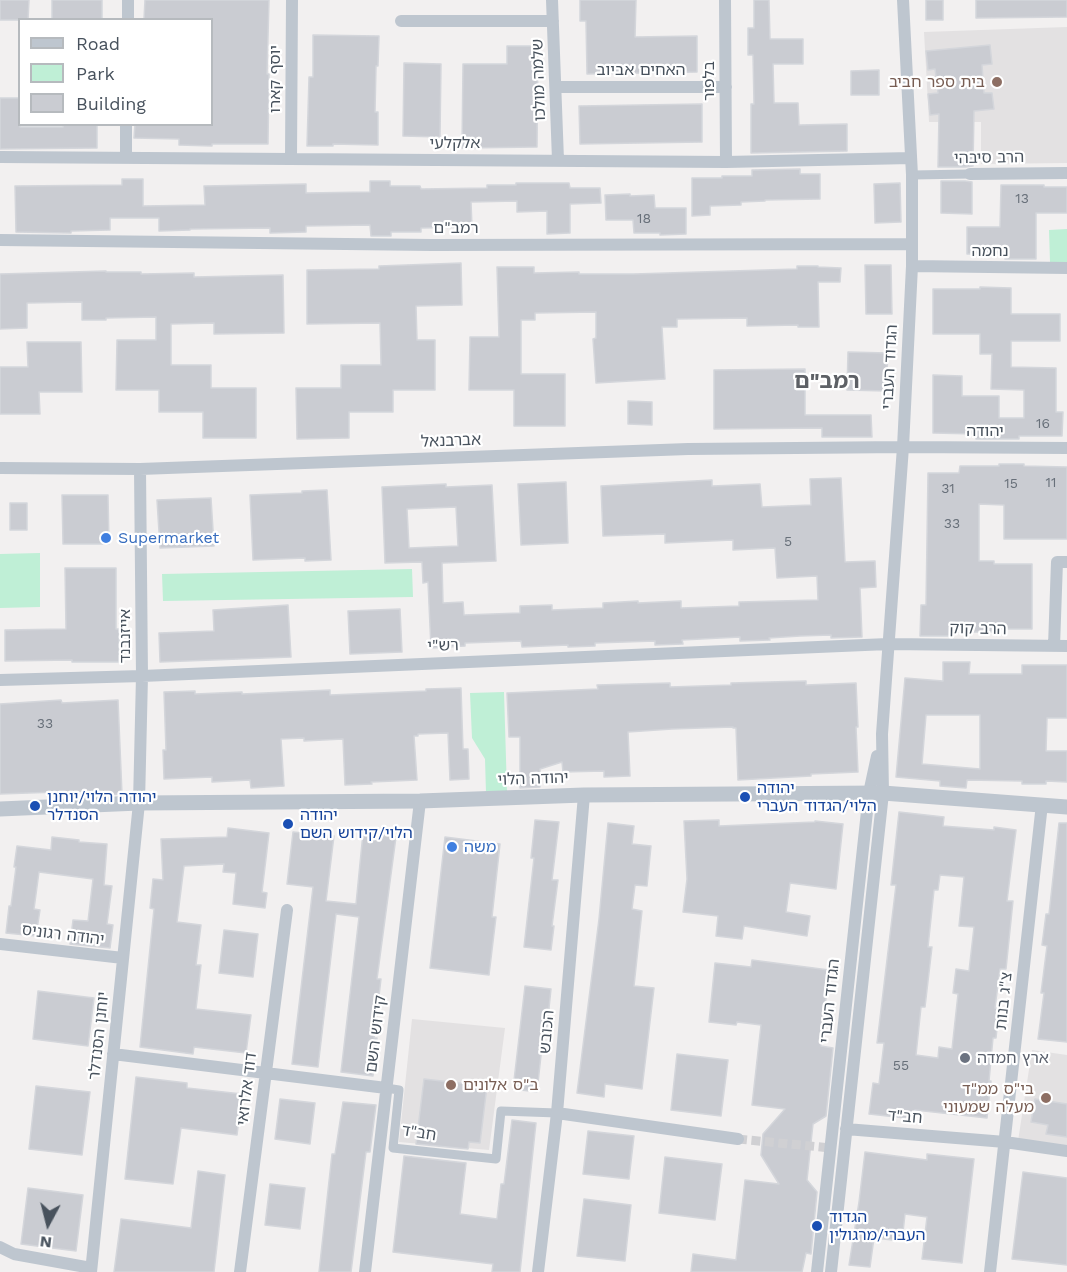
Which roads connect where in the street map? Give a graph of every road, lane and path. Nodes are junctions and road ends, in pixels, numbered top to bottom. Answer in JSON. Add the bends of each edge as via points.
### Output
{"nodes":[{"id":1,"x":128,"y":0,"type":"edge"},
{"id":2,"x":292,"y":0,"type":"edge"},
{"id":3,"x":552,"y":0,"type":"edge"},
{"id":4,"x":725,"y":0,"type":"edge"},
{"id":5,"x":903,"y":0,"type":"edge"},
{"id":6,"x":128,"y":18,"type":"edge"},
{"id":7,"x":401,"y":21,"type":"dead end"},
{"id":8,"x":553,"y":21,"type":"junction"},
{"id":9,"x":556,"y":87,"type":"junction"},
{"id":10,"x":726,"y":87,"type":"junction"},
{"id":11,"x":126,"y":126,"type":"edge"},
{"id":12,"x":126,"y":156,"type":"junction"},
{"id":13,"x":0,"y":157,"type":"edge"},
{"id":14,"x":291,"y":158,"type":"junction"},
{"id":15,"x":911,"y":158,"type":"junction"},
{"id":16,"x":558,"y":160,"type":"junction"},
{"id":17,"x":726,"y":162,"type":"junction"},
{"id":18,"x":1067,"y":173,"type":"edge"},
{"id":19,"x":970,"y":174,"type":"joint"},
{"id":20,"x":912,"y":175,"type":"junction"},
{"id":21,"x":0,"y":240,"type":"edge"},
{"id":22,"x":912,"y":244,"type":"junction"},
{"id":23,"x":912,"y":266,"type":"junction"},
{"id":24,"x":1067,"y":268,"type":"edge"},
{"id":25,"x":903,"y":447,"type":"junction"},
{"id":26,"x":1067,"y":448,"type":"edge"},
{"id":27,"x":0,"y":468,"type":"edge"},
{"id":28,"x":140,"y":469,"type":"junction"},
{"id":29,"x":1067,"y":562,"type":"edge"},
{"id":30,"x":888,"y":644,"type":"junction"},
{"id":31,"x":1054,"y":646,"type":"junction"},
{"id":32,"x":1067,"y":646,"type":"edge"},
{"id":33,"x":142,"y":676,"type":"junction"},
{"id":34,"x":0,"y":680,"type":"edge"},
{"id":35,"x":876,"y":793,"type":"junction"},
{"id":36,"x":584,"y":795,"type":"junction"},
{"id":37,"x":420,"y":801,"type":"junction"},
{"id":38,"x":139,"y":803,"type":"junction"},
{"id":39,"x":1042,"y":804,"type":"junction"},
{"id":40,"x":1067,"y":807,"type":"edge"},
{"id":41,"x":0,"y":809,"type":"edge"},
{"id":42,"x":287,"y":910,"type":"dead end"},
{"id":43,"x":0,"y":944,"type":"edge"},
{"id":44,"x":123,"y":958,"type":"junction"},
{"id":45,"x":113,"y":1054,"type":"junction"},
{"id":46,"x":266,"y":1073,"type":"junction"},
{"id":47,"x":386,"y":1088,"type":"junction"},
{"id":48,"x":557,"y":1113,"type":"junction"},
{"id":49,"x":846,"y":1129,"type":"junction"},
{"id":50,"x":738,"y":1139,"type":"tunnel mouth"},
{"id":51,"x":1005,"y":1142,"type":"junction"},
{"id":52,"x":1067,"y":1151,"type":"edge"},
{"id":53,"x":0,"y":1247,"type":"edge"},
{"id":54,"x":91,"y":1270,"type":"edge"},
{"id":55,"x":240,"y":1272,"type":"edge"},
{"id":56,"x":365,"y":1272,"type":"edge"},
{"id":57,"x":538,"y":1272,"type":"edge"},
{"id":58,"x":817,"y":1272,"type":"edge"},
{"id":59,"x":831,"y":1272,"type":"edge"},
{"id":60,"x":990,"y":1272,"type":"edge"}],
"edges":[{"from":1,"to":6,"type":"street"},
{"from":2,"to":14,"type":"street","name":"יוסף קארו"},
{"from":3,"to":8,"type":"street","name":"שלמה מולכו"},
{"from":4,"to":10,"type":"street","name":"בלפור"},
{"from":5,"to":15,"type":"street","name":"הגדוד העברי"},
{"from":7,"to":8,"type":"street"},
{"from":8,"to":9,"type":"street","name":"שלמה מולכו"},
{"from":9,"to":10,"type":"street","name":"האחים אביוב"},
{"from":9,"to":16,"type":"street","name":"שלמה מולכו"},
{"from":10,"to":17,"type":"street","name":"בלפור"},
{"from":11,"to":12,"type":"street"},
{"from":12,"to":13,"type":"street","name":"אלקלעי"},
{"from":12,"to":14,"type":"street","name":"אלקלעי"},
{"from":14,"to":16,"type":"street","name":"אלקלעי"},
{"from":15,"to":17,"type":"street","name":"אלקלעי"},
{"from":15,"to":20,"type":"street","name":"הגדוד העברי"},
{"from":16,"to":17,"type":"street","name":"אלקלעי"},
{"from":18,"to":19,"type":"street","name":"הרב סיבהי"},
{"from":19,"to":20,"type":"street","name":"הרב סיבהי"},
{"from":20,"to":22,"type":"street","name":"הגדוד העברי"},
{"from":21,"to":22,"type":"street","name":"רמב\"ם","via":[[432,245]]},
{"from":22,"to":23,"type":"street","name":"הגדוד העברי"},
{"from":23,"to":24,"type":"street","name":"נחמה"},
{"from":23,"to":25,"type":"street","name":"הגדוד העברי"},
{"from":25,"to":26,"type":"street","name":"יהודה"},
{"from":25,"to":28,"type":"street","name":"אברבנאל","via":[[676,449]]},
{"from":25,"to":30,"type":"street","name":"הגדוד העברי"},
{"from":27,"to":28,"type":"street","name":"אברבנאל"},
{"from":28,"to":33,"type":"street","name":"אייזנבנד"},
{"from":29,"to":31,"type":"street","via":[[1057,562]]},
{"from":30,"to":31,"type":"street","name":"הרב קוק"},
{"from":30,"to":33,"type":"street","name":"רש\"י"},
{"from":30,"to":35,"type":"street","name":"הגדוד העברי"},
{"from":31,"to":32,"type":"street","name":"הרב קוק"},
{"from":33,"to":34,"type":"street","name":"רש\"י"},
{"from":33,"to":38,"type":"street","name":"אייזנבנד"},
{"from":35,"to":36,"type":"street","name":"יהודה הלוי"},
{"from":35,"to":39,"type":"street","name":"יהודה הלוי"},
{"from":35,"to":49,"type":"street","name":"הגדוד העברי"},
{"from":35,"to":58,"type":"street","name":"הגדוד העברי"},
{"from":36,"to":37,"type":"street","name":"יהודה הלוי"},
{"from":36,"to":48,"type":"street","name":"הכובש"},
{"from":37,"to":38,"type":"street","name":"יהודה הלוי"},
{"from":37,"to":47,"type":"street","name":"קידוש השם"},
{"from":38,"to":41,"type":"street","name":"יהודה הלוי"},
{"from":38,"to":44,"type":"street","name":"יוחנן הסנדלר"},
{"from":39,"to":40,"type":"street","name":"יהודה הלוי"},
{"from":39,"to":51,"type":"street","name":"צ\"ג בנות"},
{"from":42,"to":46,"type":"street","name":"דוד אלרואי"},
{"from":43,"to":44,"type":"street","name":"יהודה רגוניס"},
{"from":44,"to":45,"type":"street","name":"יוחנן הסנדלר"},
{"from":45,"to":46,"type":"street"},
{"from":45,"to":54,"type":"street","name":"יוחנן הסנדלר"},
{"from":46,"to":47,"type":"street"},
{"from":46,"to":55,"type":"street","name":"דוד אלרואי"},
{"from":47,"to":48,"type":"street","name":"חב\"ד","via":[[399,1090],[393,1149],[496,1159],[501,1111]]},
{"from":47,"to":56,"type":"street","name":"קידוש השם"},
{"from":48,"to":50,"type":"street","name":"חב\"ד"},
{"from":48,"to":57,"type":"street","name":"הכובש"},
{"from":49,"to":51,"type":"street","name":"חב\"ד"},
{"from":49,"to":59,"type":"street","name":"הגדוד העברי"},
{"from":51,"to":52,"type":"street","name":"חב\"ד"},
{"from":51,"to":60,"type":"street","name":"צ\"ג בנות"},
{"from":53,"to":54,"type":"street","via":[[14,1254]]}]}
